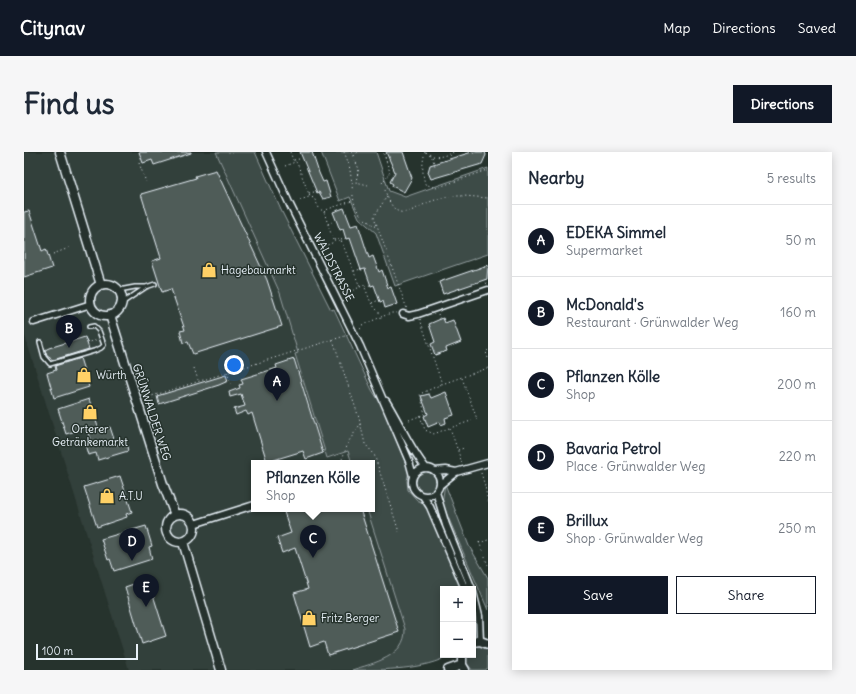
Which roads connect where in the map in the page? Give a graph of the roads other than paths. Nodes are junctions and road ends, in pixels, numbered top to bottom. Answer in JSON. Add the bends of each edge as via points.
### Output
{"nodes":[{"id":1,"x":60,"y":152,"type":"edge"},
{"id":2,"x":266,"y":152,"type":"edge"},
{"id":3,"x":155,"y":284,"type":"dead end"},
{"id":4,"x":101,"y":285,"type":"junction"},
{"id":5,"x":146,"y":287,"type":"junction"},
{"id":6,"x":119,"y":290,"type":"junction"},
{"id":7,"x":488,"y":290,"type":"edge"},
{"id":8,"x":122,"y":303,"type":"junction"},
{"id":9,"x":91,"y":304,"type":"junction"},
{"id":10,"x":110,"y":315,"type":"junction"},
{"id":11,"x":406,"y":315,"type":"road end"},
{"id":12,"x":34,"y":322,"type":"dead end"},
{"id":13,"x":89,"y":327,"type":"dead end"},
{"id":14,"x":40,"y":342,"type":"dead end"},
{"id":15,"x":381,"y":393,"type":"junction"},
{"id":16,"x":488,"y":463,"type":"edge"},
{"id":17,"x":426,"y":468,"type":"junction"},
{"id":18,"x":435,"y":471,"type":"junction"},
{"id":19,"x":456,"y":472,"type":"junction"},
{"id":20,"x":413,"y":476,"type":"junction"},
{"id":21,"x":440,"y":485,"type":"junction"},
{"id":22,"x":436,"y":492,"type":"junction"},
{"id":23,"x":423,"y":496,"type":"junction"},
{"id":24,"x":251,"y":506,"type":"edge"},
{"id":25,"x":175,"y":515,"type":"junction"},
{"id":26,"x":194,"y":524,"type":"junction"},
{"id":27,"x":183,"y":542,"type":"junction"},
{"id":28,"x":464,"y":586,"type":"edge"},
{"id":29,"x":470,"y":586,"type":"edge"},
{"id":30,"x":476,"y":606,"type":"edge"},
{"id":31,"x":477,"y":610,"type":"joint"},
{"id":32,"x":476,"y":642,"type":"edge"},
{"id":33,"x":488,"y":644,"type":"edge"},
{"id":34,"x":464,"y":667,"type":"edge"},
{"id":35,"x":221,"y":670,"type":"edge"},
{"id":36,"x":448,"y":670,"type":"edge"}],
"edges":[{"from":1,"to":4,"type":"main road"},
{"from":2,"to":15,"type":"street","name":"WALDSTRASSE"},
{"from":3,"to":5,"type":"lane"},
{"from":4,"to":6,"type":"main road","via":[[111,284]]},
{"from":4,"to":9,"type":"main road","via":[[92,293]]},
{"from":5,"to":6,"type":"lane"},
{"from":5,"to":8,"type":"lane"},
{"from":6,"to":8,"type":"main road"},
{"from":7,"to":11,"type":"street","via":[[418,314]]},
{"from":8,"to":10,"type":"main road","via":[[118,311]]},
{"from":9,"to":10,"type":"main road","via":[[96,312]]},
{"from":9,"to":12,"type":"street"},
{"from":10,"to":25,"type":"main road","name":"GRÜNWALDER WEG"},
{"from":13,"to":14,"type":"lane","via":[[94,326],[99,330],[104,345],[94,351],[50,364],[44,358]]},
{"from":15,"to":17,"type":"street","name":"WALDSTRASSE","via":[[410,446]]},
{"from":15,"to":20,"type":"street","name":"WALDSTRASSE"},
{"from":16,"to":19,"type":"street"},
{"from":17,"to":18,"type":"street"},
{"from":17,"to":20,"type":"street","via":[[418,470]]},
{"from":18,"to":19,"type":"street"},
{"from":18,"to":21,"type":"street"},
{"from":19,"to":21,"type":"street"},
{"from":20,"to":23,"type":"street","name":"WALDSTRASSE","via":[[412,486]]},
{"from":21,"to":22,"type":"street"},
{"from":22,"to":23,"type":"street"},
{"from":22,"to":29,"type":"street"},
{"from":23,"to":28,"type":"street","name":"WALDSTRASSE"},
{"from":24,"to":26,"type":"street"},
{"from":25,"to":26,"type":"main road","via":[[188,517]]},
{"from":25,"to":27,"type":"main road","via":[[168,522],[167,532],[174,540]]},
{"from":26,"to":27,"type":"main road","via":[[191,537]]},
{"from":27,"to":35,"type":"main road"},
{"from":30,"to":31,"type":"street"},
{"from":31,"to":32,"type":"street","via":[[480,621]]},
{"from":32,"to":33,"type":"main road"},
{"from":34,"to":36,"type":"main road"}]}
